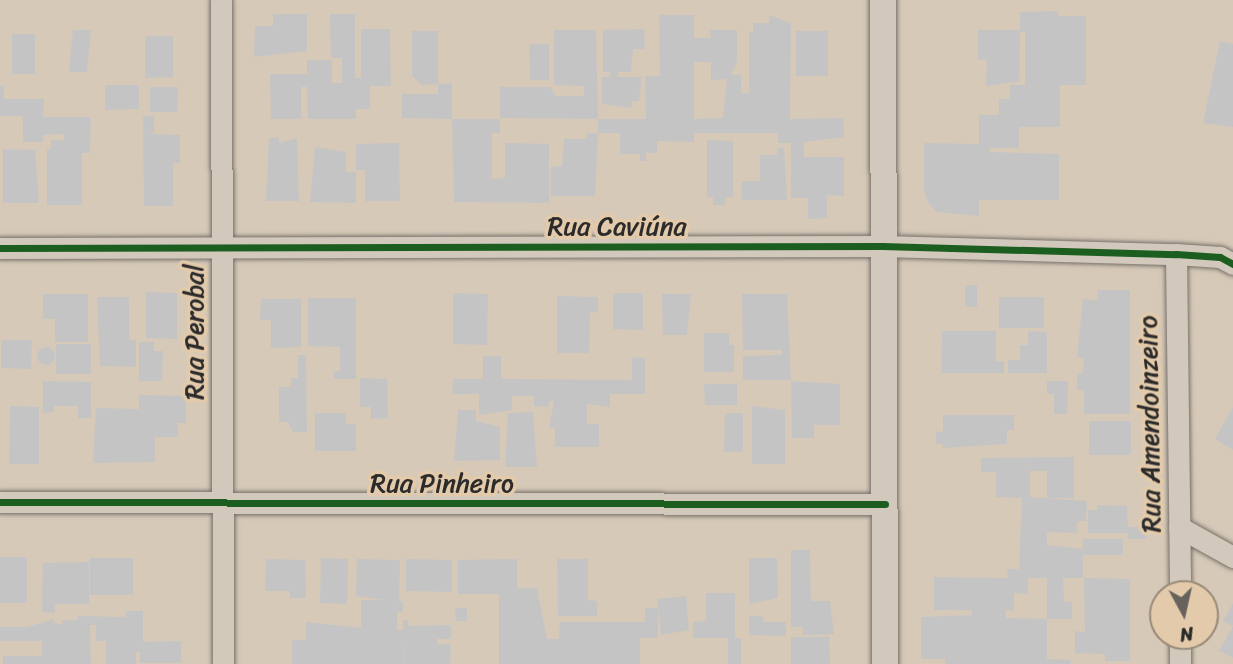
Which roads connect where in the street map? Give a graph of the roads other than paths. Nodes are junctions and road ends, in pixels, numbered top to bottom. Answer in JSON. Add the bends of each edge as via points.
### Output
{"nodes":[{"id":1,"x":221,"y":0,"type":"edge"},
{"id":2,"x":883,"y":0,"type":"edge"},
{"id":3,"x":882,"y":246,"type":"junction"},
{"id":4,"x":0,"y":248,"type":"edge"},
{"id":5,"x":222,"y":251,"type":"junction"},
{"id":6,"x":1176,"y":254,"type":"junction"},
{"id":7,"x":1233,"y":264,"type":"edge"},
{"id":8,"x":0,"y":502,"type":"edge"},
{"id":9,"x":885,"y":504,"type":"junction"},
{"id":10,"x":224,"y":505,"type":"junction"},
{"id":11,"x":1179,"y":527,"type":"junction"},
{"id":12,"x":1233,"y":557,"type":"edge"},
{"id":13,"x":1180,"y":580,"type":"edge"},
{"id":14,"x":223,"y":664,"type":"edge"},
{"id":15,"x":885,"y":664,"type":"edge"}],
"edges":[{"from":1,"to":5,"type":"street","name":"Rua Perobal"},
{"from":2,"to":3,"type":"street"},
{"from":3,"to":5,"type":"street","name":"Rua Caviúna"},
{"from":3,"to":6,"type":"street","name":"Rua Caviúna"},
{"from":3,"to":9,"type":"street"},
{"from":4,"to":5,"type":"street","name":"Rua Caviúna"},
{"from":5,"to":10,"type":"street","name":"Rua Perobal"},
{"from":6,"to":7,"type":"street","name":"Rua Caviúna","via":[[1220,257]]},
{"from":6,"to":11,"type":"street","name":"Rua Amendoinzeiro"},
{"from":8,"to":10,"type":"street","name":"Rua Pinheiro"},
{"from":9,"to":10,"type":"street","name":"Rua Pinheiro"},
{"from":9,"to":15,"type":"street"},
{"from":10,"to":14,"type":"street","name":"Rua Perobal"},
{"from":11,"to":12,"type":"street"},
{"from":11,"to":13,"type":"street","name":"Rua Amendoinzeiro"}]}
